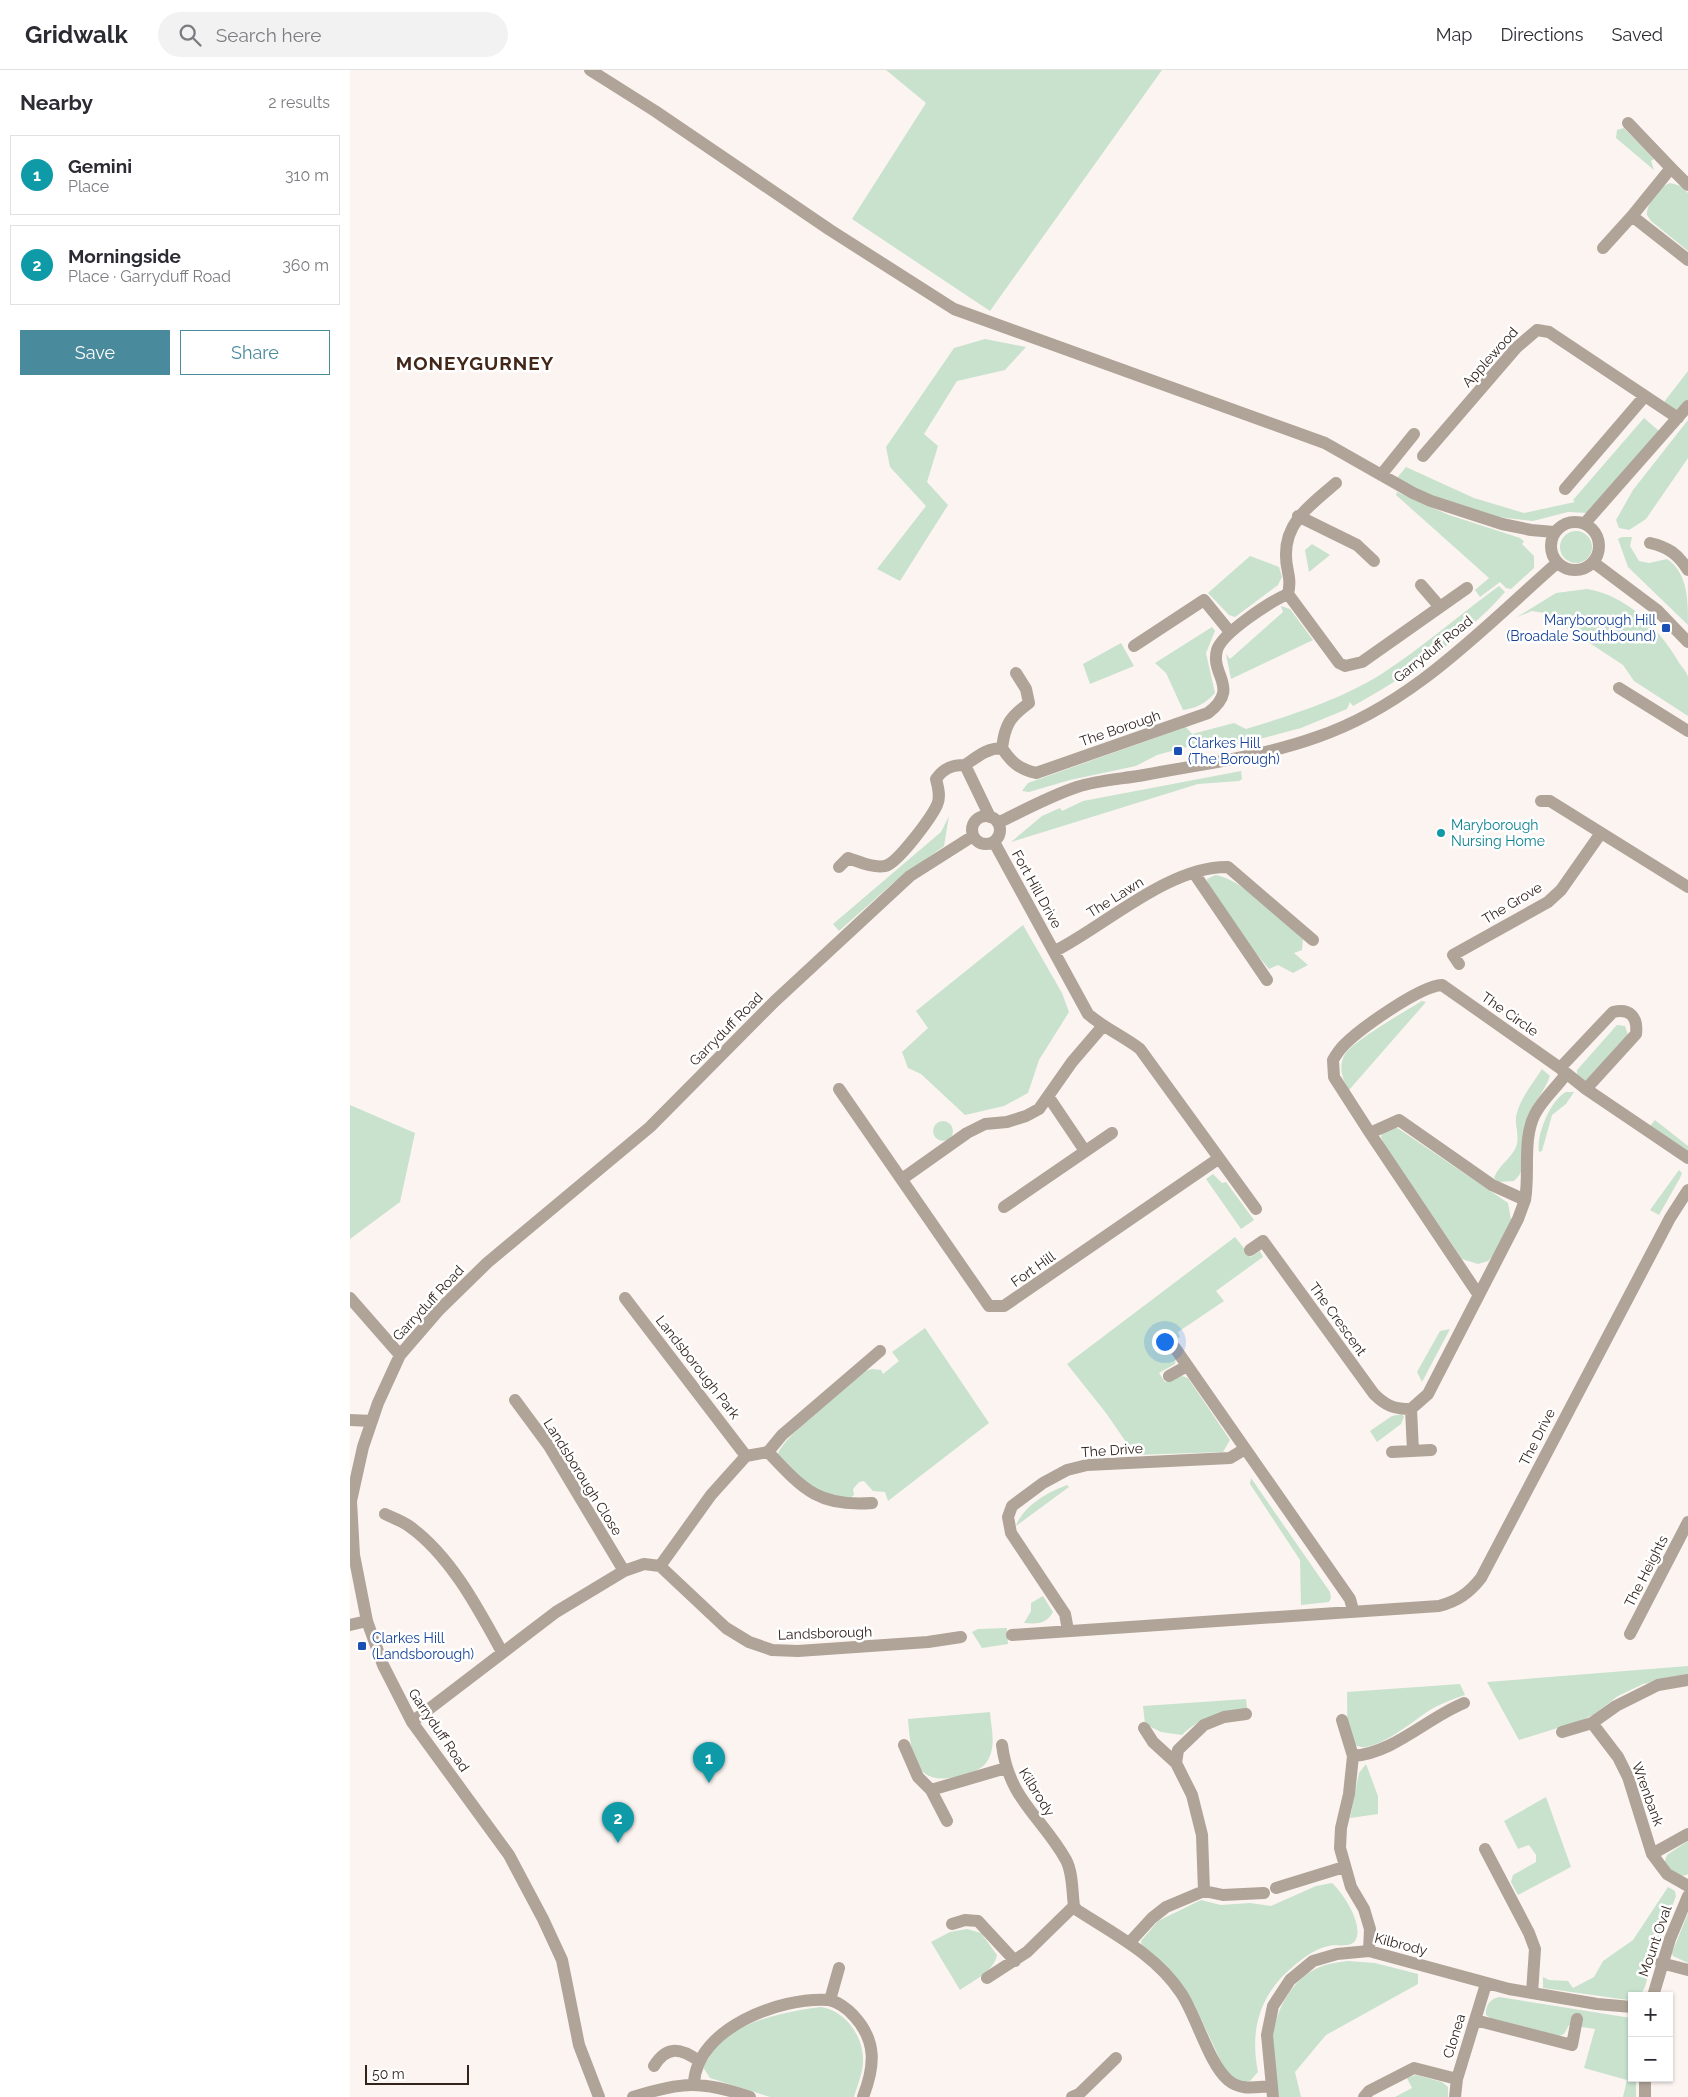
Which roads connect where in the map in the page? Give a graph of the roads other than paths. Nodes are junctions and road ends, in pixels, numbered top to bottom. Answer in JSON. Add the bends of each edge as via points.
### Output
{"nodes":[{"id":1,"x":590,"y":70,"type":"edge"},
{"id":2,"x":1628,"y":123,"type":"dead end"},
{"id":3,"x":1671,"y":168,"type":"junction"},
{"id":4,"x":1688,"y":185,"type":"edge"},
{"id":5,"x":1632,"y":216,"type":"junction"},
{"id":6,"x":1603,"y":248,"type":"dead end"},
{"id":7,"x":1688,"y":260,"type":"edge"},
{"id":8,"x":1644,"y":397,"type":"junction"},
{"id":9,"x":1688,"y":406,"type":"edge"},
{"id":10,"x":1678,"y":418,"type":"junction"},
{"id":11,"x":1414,"y":434,"type":"dead end"},
{"id":12,"x":1423,"y":456,"type":"dead end"},
{"id":13,"x":1382,"y":475,"type":"junction"},
{"id":14,"x":1336,"y":483,"type":"dead end"},
{"id":15,"x":1566,"y":489,"type":"dead end"},
{"id":16,"x":1298,"y":516,"type":"junction"},
{"id":17,"x":1585,"y":523,"type":"junction"},
{"id":18,"x":1554,"y":532,"type":"junction"},
{"id":19,"x":1650,"y":543,"type":"dead end"},
{"id":20,"x":1374,"y":561,"type":"dead end"},
{"id":21,"x":1593,"y":562,"type":"junction"},
{"id":22,"x":1557,"y":563,"type":"junction"},
{"id":23,"x":1688,"y":570,"type":"edge"},
{"id":24,"x":1421,"y":585,"type":"dead end"},
{"id":25,"x":1467,"y":588,"type":"dead end"},
{"id":26,"x":1288,"y":594,"type":"junction"},
{"id":27,"x":1440,"y":607,"type":"junction"},
{"id":28,"x":1230,"y":632,"type":"junction"},
{"id":29,"x":1688,"y":642,"type":"edge"},
{"id":30,"x":1134,"y":646,"type":"dead end"},
{"id":31,"x":1016,"y":673,"type":"dead end"},
{"id":32,"x":1618,"y":688,"type":"dead end"},
{"id":33,"x":1688,"y":731,"type":"edge"},
{"id":34,"x":1002,"y":748,"type":"junction"},
{"id":35,"x":965,"y":765,"type":"junction"},
{"id":36,"x":1541,"y":801,"type":"dead end"},
{"id":37,"x":994,"y":820,"type":"junction"},
{"id":38,"x":1601,"y":833,"type":"junction"},
{"id":39,"x":974,"y":836,"type":"junction"},
{"id":40,"x":994,"y":842,"type":"junction"},
{"id":41,"x":839,"y":867,"type":"dead end"},
{"id":42,"x":1194,"y":873,"type":"junction"},
{"id":43,"x":1688,"y":887,"type":"edge"},
{"id":44,"x":1313,"y":940,"type":"dead end"},
{"id":45,"x":1055,"y":951,"type":"junction"},
{"id":46,"x":1459,"y":964,"type":"dead end"},
{"id":47,"x":1267,"y":980,"type":"dead end"},
{"id":48,"x":1102,"y":1027,"type":"junction"},
{"id":49,"x":1563,"y":1071,"type":"junction"},
{"id":50,"x":839,"y":1089,"type":"dead end"},
{"id":51,"x":1586,"y":1089,"type":"junction"},
{"id":52,"x":1048,"y":1096,"type":"junction"},
{"id":53,"x":1370,"y":1132,"type":"junction"},
{"id":54,"x":1112,"y":1133,"type":"dead end"},
{"id":55,"x":1085,"y":1151,"type":"junction"},
{"id":56,"x":1688,"y":1158,"type":"edge"},
{"id":57,"x":1218,"y":1159,"type":"junction"},
{"id":58,"x":902,"y":1179,"type":"junction"},
{"id":59,"x":1688,"y":1190,"type":"edge"},
{"id":60,"x":1525,"y":1200,"type":"junction"},
{"id":61,"x":1004,"y":1207,"type":"dead end"},
{"id":62,"x":1256,"y":1209,"type":"dead end"},
{"id":63,"x":1250,"y":1250,"type":"dead end"},
{"id":64,"x":1478,"y":1294,"type":"junction"},
{"id":65,"x":350,"y":1298,"type":"edge"},
{"id":66,"x":625,"y":1298,"type":"dead end"},
{"id":67,"x":1175,"y":1348,"type":"dead end"},
{"id":68,"x":880,"y":1351,"type":"dead end"},
{"id":69,"x":400,"y":1355,"type":"junction"},
{"id":70,"x":1187,"y":1366,"type":"junction"},
{"id":71,"x":1169,"y":1376,"type":"dead end"},
{"id":72,"x":515,"y":1400,"type":"dead end"},
{"id":73,"x":1411,"y":1409,"type":"junction"},
{"id":74,"x":350,"y":1420,"type":"edge"},
{"id":75,"x":372,"y":1421,"type":"junction"},
{"id":76,"x":1245,"y":1449,"type":"junction"},
{"id":77,"x":1431,"y":1450,"type":"dead end"},
{"id":78,"x":1413,"y":1451,"type":"junction"},
{"id":79,"x":768,"y":1452,"type":"junction"},
{"id":80,"x":1392,"y":1452,"type":"dead end"},
{"id":81,"x":746,"y":1456,"type":"junction"},
{"id":82,"x":872,"y":1503,"type":"dead end"},
{"id":83,"x":385,"y":1514,"type":"dead end"},
{"id":84,"x":1688,"y":1522,"type":"edge"},
{"id":85,"x":660,"y":1566,"type":"junction"},
{"id":86,"x":624,"y":1571,"type":"junction"},
{"id":87,"x":1353,"y":1610,"type":"junction"},
{"id":88,"x":367,"y":1621,"type":"junction"},
{"id":89,"x":350,"y":1625,"type":"edge"},
{"id":90,"x":1068,"y":1630,"type":"junction"},
{"id":91,"x":1630,"y":1634,"type":"dead end"},
{"id":92,"x":1012,"y":1635,"type":"dead end"},
{"id":93,"x":961,"y":1636,"type":"dead end"},
{"id":94,"x":502,"y":1652,"type":"junction"},
{"id":95,"x":1688,"y":1680,"type":"edge"},
{"id":96,"x":1464,"y":1703,"type":"dead end"},
{"id":97,"x":1246,"y":1714,"type":"dead end"},
{"id":98,"x":1342,"y":1720,"type":"dead end"},
{"id":99,"x":412,"y":1722,"type":"junction"},
{"id":100,"x":1592,"y":1723,"type":"junction"},
{"id":101,"x":1144,"y":1728,"type":"dead end"},
{"id":102,"x":1562,"y":1732,"type":"dead end"},
{"id":103,"x":904,"y":1745,"type":"dead end"},
{"id":104,"x":1002,"y":1745,"type":"dead end"},
{"id":105,"x":1352,"y":1756,"type":"junction"},
{"id":106,"x":1176,"y":1763,"type":"junction"},
{"id":107,"x":1006,"y":1768,"type":"junction"},
{"id":108,"x":931,"y":1790,"type":"junction"},
{"id":109,"x":947,"y":1821,"type":"dead end"},
{"id":110,"x":1688,"y":1834,"type":"edge"},
{"id":111,"x":1485,"y":1849,"type":"dead end"},
{"id":112,"x":1652,"y":1854,"type":"junction"},
{"id":113,"x":1344,"y":1867,"type":"junction"},
{"id":114,"x":1688,"y":1886,"type":"edge"},
{"id":115,"x":1204,"y":1891,"type":"junction"},
{"id":116,"x":1688,"y":1896,"type":"edge"},
{"id":117,"x":1074,"y":1906,"type":"junction"},
{"id":118,"x":952,"y":1924,"type":"dead end"},
{"id":119,"x":1130,"y":1942,"type":"junction"},
{"id":120,"x":1369,"y":1951,"type":"junction"},
{"id":121,"x":1015,"y":1961,"type":"junction"},
{"id":122,"x":1661,"y":1963,"type":"junction"},
{"id":123,"x":839,"y":1968,"type":"dead end"},
{"id":124,"x":1688,"y":1970,"type":"edge"},
{"id":125,"x":987,"y":1978,"type":"dead end"},
{"id":126,"x":1486,"y":1984,"type":"junction"},
{"id":127,"x":1654,"y":1992,"type":"edge"},
{"id":128,"x":1532,"y":1993,"type":"junction"},
{"id":129,"x":830,"y":2000,"type":"junction"},
{"id":130,"x":1628,"y":2007,"type":"edge"},
{"id":131,"x":1577,"y":2019,"type":"dead end"},
{"id":132,"x":1475,"y":2020,"type":"junction"},
{"id":133,"x":1116,"y":2058,"type":"dead end"},
{"id":134,"x":698,"y":2061,"type":"junction"},
{"id":135,"x":654,"y":2066,"type":"dead end"},
{"id":136,"x":1457,"y":2079,"type":"junction"},
{"id":137,"x":1645,"y":2082,"type":"edge"},
{"id":138,"x":694,"y":2083,"type":"junction"},
{"id":139,"x":1272,"y":2091,"type":"edge"},
{"id":140,"x":662,"y":2092,"type":"edge"},
{"id":141,"x":1077,"y":2096,"type":"edge"},
{"id":142,"x":599,"y":2097,"type":"edge"},
{"id":143,"x":633,"y":2097,"type":"edge"},
{"id":144,"x":750,"y":2097,"type":"edge"},
{"id":145,"x":863,"y":2097,"type":"edge"},
{"id":146,"x":1364,"y":2097,"type":"edge"},
{"id":147,"x":1455,"y":2097,"type":"edge"},
{"id":148,"x":1645,"y":2097,"type":"edge"}],
"edges":[{"from":1,"to":13,"type":"street","via":[[954,309],[1325,443]]},
{"from":2,"to":3,"type":"street"},
{"from":3,"to":4,"type":"street"},
{"from":3,"to":5,"type":"street"},
{"from":5,"to":6,"type":"street"},
{"from":5,"to":7,"type":"street"},
{"from":8,"to":10,"type":"street","name":"Applewood"},
{"from":8,"to":12,"type":"street","name":"Applewood","via":[[1549,332],[1537,330],[1516,348]]},
{"from":8,"to":15,"type":"street"},
{"from":9,"to":10,"type":"street"},
{"from":10,"to":17,"type":"street"},
{"from":11,"to":13,"type":"street"},
{"from":13,"to":18,"type":"street","via":[[1413,493],[1464,513],[1531,530]]},
{"from":14,"to":16,"type":"street"},
{"from":16,"to":20,"type":"street","via":[[1357,544]]},
{"from":16,"to":26,"type":"street","via":[[1288,535],[1286,557],[1291,580]]},
{"from":17,"to":18,"type":"street","via":[[1568,522]]},
{"from":17,"to":21,"type":"street","via":[[1599,540]]},
{"from":18,"to":22,"type":"street","via":[[1550,548]]},
{"from":19,"to":23,"type":"street","via":[[1667,547]]},
{"from":21,"to":22,"type":"street","via":[[1579,570]]},
{"from":21,"to":29,"type":"street","via":[[1657,610]]},
{"from":22,"to":37,"type":"street","name":"Garryduff Road","via":[[1435,670],[1391,701],[1347,726],[1250,756],[1078,786]]},
{"from":24,"to":27,"type":"street"},
{"from":25,"to":27,"type":"street"},
{"from":26,"to":27,"type":"street","via":[[1339,663],[1346,666],[1362,662]]},
{"from":26,"to":28,"type":"street","name":"The Borough","via":[[1271,601]]},
{"from":28,"to":30,"type":"street","via":[[1204,600]]},
{"from":28,"to":34,"type":"street","name":"The Borough","via":[[1217,648],[1215,658],[1224,692],[1208,713],[1036,773],[1023,770],[1010,761]]},
{"from":31,"to":34,"type":"street","via":[[1030,703],[1012,716],[1004,732]]},
{"from":32,"to":33,"type":"street"},
{"from":34,"to":35,"type":"street","via":[[981,753]]},
{"from":35,"to":37,"type":"street"},
{"from":35,"to":41,"type":"street","via":[[942,770],[936,779],[938,804],[897,859],[887,866],[874,866],[848,858]]},
{"from":36,"to":38,"type":"street","via":[[1550,801]]},
{"from":37,"to":39,"type":"street","name":"Garryduff Road","via":[[982,817],[974,822]]},
{"from":37,"to":40,"type":"street","via":[[999,834]]},
{"from":38,"to":43,"type":"street"},
{"from":38,"to":46,"type":"street","name":"The Grove","via":[[1561,890],[1548,902],[1453,955]]},
{"from":39,"to":40,"type":"street","via":[[984,844]]},
{"from":39,"to":69,"type":"street","name":"Garryduff Road","via":[[910,876],[775,1001],[650,1128],[487,1263],[438,1311]]},
{"from":40,"to":45,"type":"street","name":"Fort Hill Drive"},
{"from":42,"to":44,"type":"street","name":"The Lawn","via":[[1212,867],[1228,868]]},
{"from":42,"to":45,"type":"street","name":"The Lawn","via":[[1148,893]]},
{"from":42,"to":47,"type":"street"},
{"from":45,"to":48,"type":"street","via":[[1088,1014]]},
{"from":48,"to":52,"type":"street"},
{"from":48,"to":57,"type":"street","via":[[1122,1035],[1140,1049]]},
{"from":49,"to":51,"type":"street","name":"The Circle"},
{"from":49,"to":51,"type":"street","via":[[1613,1012],[1623,1010],[1632,1014],[1637,1024],[1636,1034]]},
{"from":49,"to":53,"type":"street","name":"The Circle","via":[[1442,984],[1432,985],[1384,1014],[1344,1045],[1333,1060],[1334,1077]]},
{"from":49,"to":60,"type":"street","via":[[1535,1115],[1530,1135]]},
{"from":50,"to":58,"type":"street","name":"Fort Hill"},
{"from":51,"to":56,"type":"street","name":"The Circle"},
{"from":52,"to":55,"type":"street"},
{"from":52,"to":58,"type":"street","via":[[1039,1109],[1026,1116],[985,1124],[967,1133]]},
{"from":53,"to":60,"type":"street","via":[[1399,1120],[1492,1185]]},
{"from":53,"to":64,"type":"street"},
{"from":54,"to":55,"type":"street"},
{"from":55,"to":61,"type":"street"},
{"from":57,"to":58,"type":"street","name":"Fort Hill","via":[[1004,1306],[988,1306]]},
{"from":57,"to":62,"type":"street"},
{"from":59,"to":87,"type":"street","name":"The Drive","via":[[1663,1231],[1481,1578],[1470,1592],[1439,1606]]},
{"from":60,"to":64,"type":"street"},
{"from":63,"to":73,"type":"street","name":"The Crescent","via":[[1263,1241],[1383,1404],[1395,1409]]},
{"from":64,"to":73,"type":"street","via":[[1428,1394]]},
{"from":65,"to":69,"type":"street"},
{"from":66,"to":81,"type":"street","name":"Landsborough Park"},
{"from":67,"to":70,"type":"street"},
{"from":68,"to":79,"type":"street","via":[[782,1435]]},
{"from":69,"to":75,"type":"street","name":"Garryduff Road"},
{"from":70,"to":71,"type":"street"},
{"from":70,"to":76,"type":"street"},
{"from":72,"to":86,"type":"street","name":"Landsborough Close","via":[[549,1446]]},
{"from":73,"to":78,"type":"street"},
{"from":74,"to":75,"type":"street"},
{"from":75,"to":88,"type":"street","name":"Garryduff Road","via":[[351,1502],[354,1555]]},
{"from":76,"to":87,"type":"street","via":[[1350,1599]]},
{"from":76,"to":90,"type":"street","name":"The Drive","via":[[1230,1458],[1076,1467],[1043,1483],[1012,1506],[1008,1517],[1011,1533],[1065,1614]]},
{"from":77,"to":78,"type":"street"},
{"from":78,"to":80,"type":"street"},
{"from":79,"to":81,"type":"street"},
{"from":79,"to":82,"type":"street","via":[[800,1486],[818,1496],[839,1504]]},
{"from":81,"to":85,"type":"street","via":[[711,1495]]},
{"from":83,"to":94,"type":"street","via":[[408,1524],[426,1540],[464,1586]]},
{"from":84,"to":91,"type":"street","name":"The Heights"},
{"from":85,"to":86,"type":"street","via":[[644,1564]]},
{"from":85,"to":93,"type":"street","name":"Landsborough","via":[[726,1628],[749,1642],[772,1650],[918,1643]]},
{"from":86,"to":94,"type":"street","via":[[556,1612]]},
{"from":87,"to":90,"type":"street","name":"The Drive"},
{"from":88,"to":89,"type":"street"},
{"from":88,"to":99,"type":"street","name":"Garryduff Road","via":[[383,1665]]},
{"from":90,"to":92,"type":"street","name":"The Drive"},
{"from":94,"to":99,"type":"street"},
{"from":95,"to":100,"type":"street","via":[[1658,1685],[1616,1706]]},
{"from":96,"to":105,"type":"street","via":[[1434,1717],[1384,1748]]},
{"from":97,"to":106,"type":"street","via":[[1224,1717],[1204,1726],[1178,1750]]},
{"from":98,"to":105,"type":"street"},
{"from":99,"to":142,"type":"street","name":"Garryduff Road","via":[[509,1855],[553,1939],[566,1975],[579,2045]]},
{"from":100,"to":102,"type":"street"},
{"from":100,"to":112,"type":"street","name":"Wrenbank","via":[[1618,1756],[1628,1777]]},
{"from":101,"to":106,"type":"street","via":[[1153,1742]]},
{"from":103,"to":108,"type":"street","via":[[918,1777]]},
{"from":104,"to":107,"type":"street","name":"Kilbrody"},
{"from":105,"to":113,"type":"street","via":[[1349,1794],[1341,1828],[1340,1848]]},
{"from":106,"to":115,"type":"street","via":[[1192,1795],[1202,1836]]},
{"from":107,"to":108,"type":"street","name":"Kilbrody"},
{"from":107,"to":117,"type":"street","name":"Kilbrody","via":[[1027,1809],[1067,1862]]},
{"from":108,"to":109,"type":"street"},
{"from":110,"to":112,"type":"street","name":"Wrenbank"},
{"from":111,"to":128,"type":"street","via":[[1530,1933],[1535,1949]]},
{"from":112,"to":114,"type":"street","name":"Wrenbank","via":[[1667,1874]]},
{"from":113,"to":115,"type":"street","via":[[1270,1890],[1222,1895]]},
{"from":113,"to":120,"type":"street","via":[[1370,1928]]},
{"from":115,"to":119,"type":"street","via":[[1166,1907]]},
{"from":116,"to":122,"type":"street","name":"Mount Oval"},
{"from":117,"to":119,"type":"street","name":"Kilbrody"},
{"from":117,"to":121,"type":"street"},
{"from":118,"to":121,"type":"street","via":[[978,1921]]},
{"from":119,"to":139,"type":"street","name":"Kilbrody","via":[[1181,1992],[1226,2078],[1238,2087]]},
{"from":120,"to":126,"type":"street","name":"Kilbrody"},
{"from":120,"to":139,"type":"street","name":"Kilbrody","via":[[1337,1954],[1313,1961],[1290,1980],[1273,2006],[1266,2034]]},
{"from":121,"to":125,"type":"street"},
{"from":122,"to":124,"type":"street"},
{"from":122,"to":127,"type":"street","name":"Mount Oval"},
{"from":123,"to":129,"type":"street"},
{"from":126,"to":128,"type":"street","name":"Kilbrody"},
{"from":126,"to":132,"type":"street","name":"Clonea"},
{"from":128,"to":130,"type":"street","name":"Kilbrody"},
{"from":129,"to":134,"type":"street","via":[[774,2007],[745,2019],[715,2039]]},
{"from":129,"to":145,"type":"street","via":[[848,2010],[866,2029],[872,2052],[870,2079]]},
{"from":131,"to":132,"type":"street","via":[[1572,2046]]},
{"from":132,"to":136,"type":"street","name":"Clonea"},
{"from":133,"to":141,"type":"street"},
{"from":134,"to":135,"type":"street","via":[[687,2052],[674,2050],[659,2058]]},
{"from":134,"to":138,"type":"street"},
{"from":136,"to":146,"type":"street","via":[[1414,2068],[1369,2091]]},
{"from":136,"to":147,"type":"street","name":"Clonea"},
{"from":137,"to":148,"type":"street"},
{"from":138,"to":140,"type":"street"},
{"from":138,"to":144,"type":"street"},
{"from":140,"to":143,"type":"street"}]}
